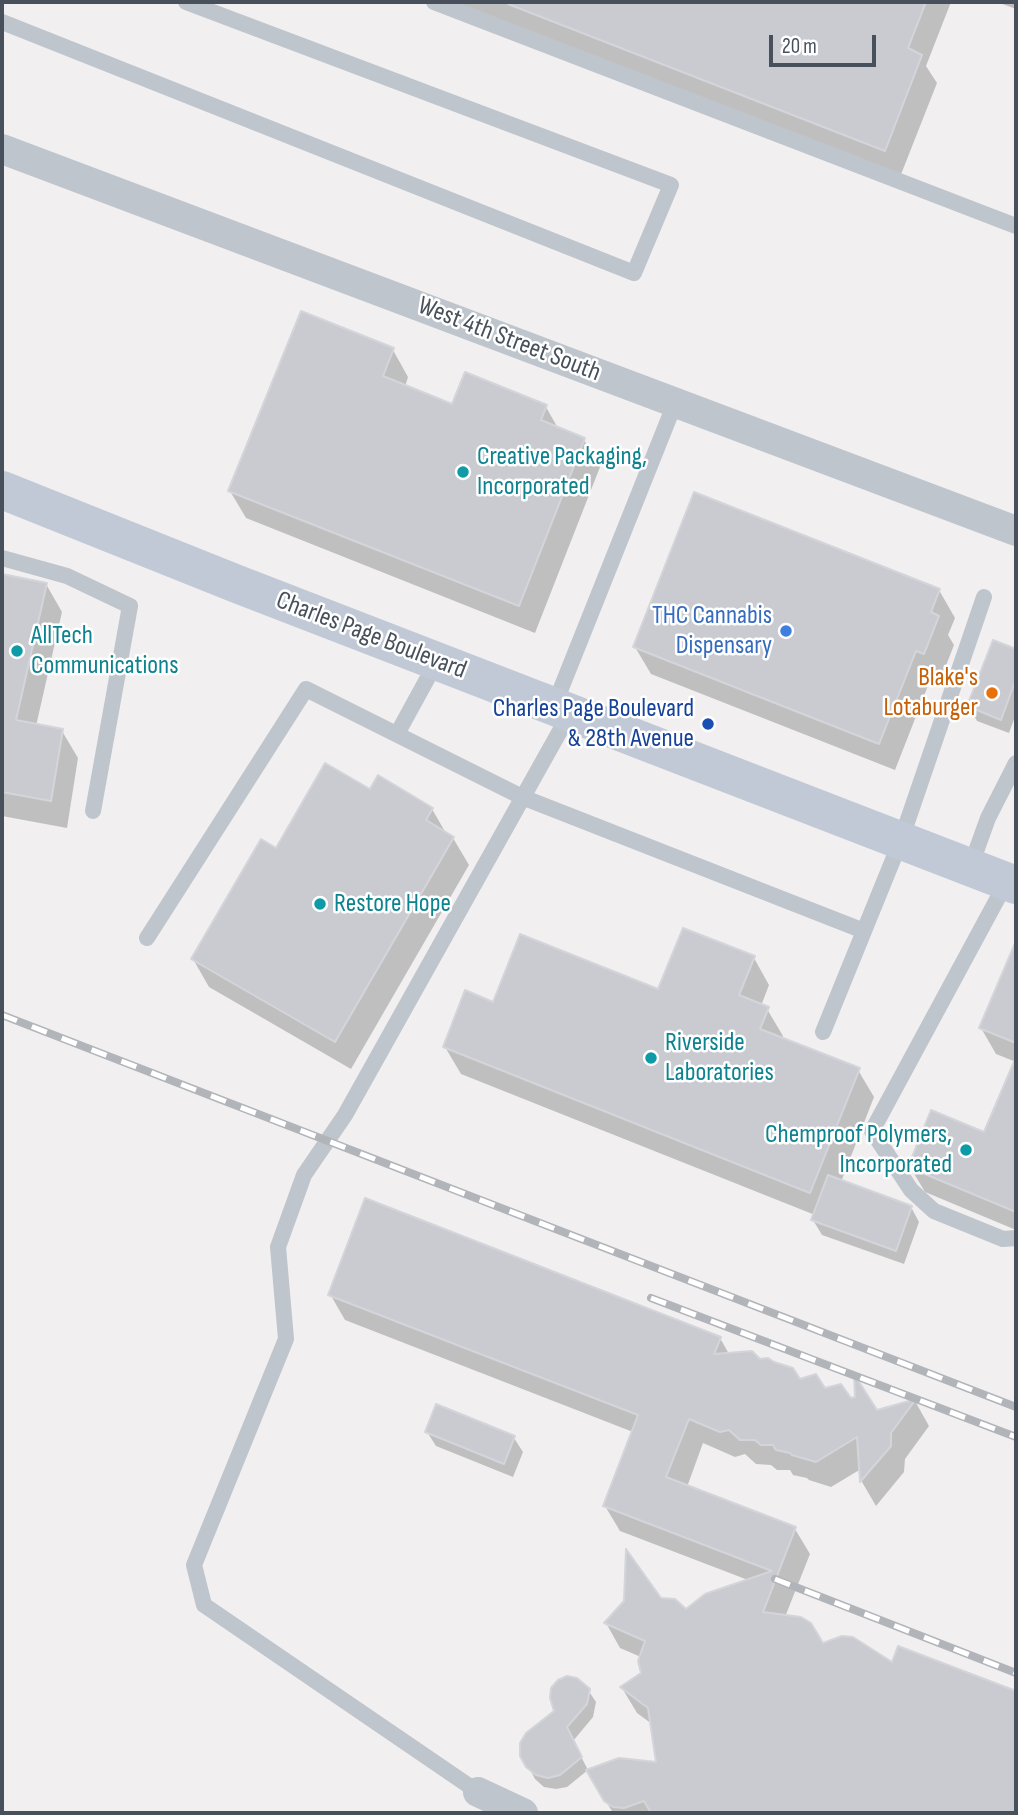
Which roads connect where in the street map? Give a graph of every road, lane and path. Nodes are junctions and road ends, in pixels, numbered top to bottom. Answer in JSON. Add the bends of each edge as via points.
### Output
{"nodes":[{"id":1,"x":186,"y":2,"type":"edge"},
{"id":2,"x":434,"y":2,"type":"edge"},
{"id":3,"x":2,"y":22,"type":"edge"},
{"id":4,"x":2,"y":149,"type":"edge"},
{"id":5,"x":1016,"y":226,"type":"edge"},
{"id":6,"x":675,"y":403,"type":"junction"},
{"id":7,"x":2,"y":490,"type":"edge"},
{"id":8,"x":1016,"y":531,"type":"edge"},
{"id":9,"x":2,"y":558,"type":"edge"},
{"id":10,"x":984,"y":597,"type":"dead end"},
{"id":11,"x":437,"y":661,"type":"junction"},
{"id":12,"x":562,"y":710,"type":"junction"},
{"id":13,"x":397,"y":734,"type":"junction"},
{"id":14,"x":1016,"y":763,"type":"edge"},
{"id":15,"x":522,"y":797,"type":"junction"},
{"id":16,"x":93,"y":811,"type":"dead end"},
{"id":17,"x":901,"y":841,"type":"junction"},
{"id":18,"x":970,"y":868,"type":"junction"},
{"id":19,"x":1011,"y":883,"type":"edge"},
{"id":20,"x":864,"y":931,"type":"junction"},
{"id":21,"x":147,"y":938,"type":"dead end"},
{"id":22,"x":823,"y":1032,"type":"dead end"},
{"id":23,"x":1016,"y":1238,"type":"edge"},
{"id":24,"x":478,"y":1791,"type":"joint"},
{"id":25,"x":523,"y":1813,"type":"edge"}],
"edges":[{"from":1,"to":3,"type":"lane","via":[[671,185],[634,273]]},
{"from":2,"to":5,"type":"lane"},
{"from":4,"to":6,"type":"street","name":"West 4th Street South"},
{"from":6,"to":8,"type":"street","name":"West 4th Street South"},
{"from":6,"to":12,"type":"lane"},
{"from":7,"to":11,"type":"main road","name":"Charles Page Boulevard"},
{"from":9,"to":16,"type":"lane","via":[[67,576],[130,606]]},
{"from":10,"to":17,"type":"lane"},
{"from":11,"to":12,"type":"main road","name":"Charles Page Boulevard"},
{"from":11,"to":13,"type":"lane"},
{"from":12,"to":15,"type":"lane"},
{"from":12,"to":17,"type":"main road","name":"Charles Page Boulevard"},
{"from":13,"to":15,"type":"lane"},
{"from":13,"to":21,"type":"lane","via":[[306,689]]},
{"from":14,"to":18,"type":"lane","via":[[988,818]]},
{"from":15,"to":20,"type":"lane"},
{"from":15,"to":24,"type":"lane","via":[[345,1115],[304,1175],[278,1247],[286,1339],[194,1565],[204,1605]]},
{"from":17,"to":18,"type":"main road","name":"Charles Page Boulevard"},
{"from":17,"to":20,"type":"lane"},
{"from":18,"to":19,"type":"main road","name":"Charles Page Boulevard"},
{"from":19,"to":23,"type":"lane","via":[[872,1131],[911,1190],[934,1211],[1003,1239]]},
{"from":20,"to":22,"type":"lane"},
{"from":24,"to":25,"type":"street"}]}
